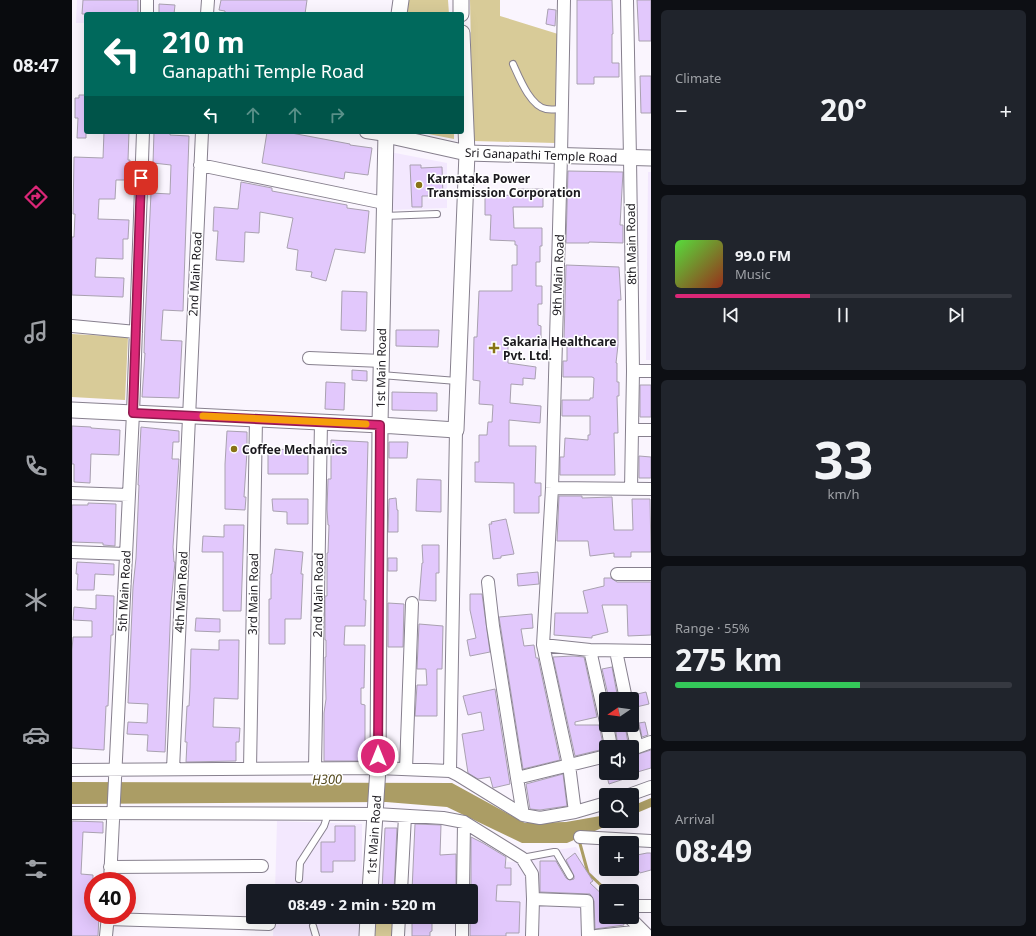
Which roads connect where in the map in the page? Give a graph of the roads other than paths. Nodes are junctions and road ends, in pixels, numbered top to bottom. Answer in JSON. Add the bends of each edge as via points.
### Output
{"nodes":[{"id":1,"x":147,"y":0,"type":"edge"},
{"id":2,"x":208,"y":0,"type":"edge"},
{"id":3,"x":401,"y":0,"type":"edge"},
{"id":4,"x":461,"y":0,"type":"edge"},
{"id":5,"x":564,"y":0,"type":"edge"},
{"id":6,"x":627,"y":0,"type":"edge"},
{"id":7,"x":147,"y":12,"type":"edge"},
{"id":8,"x":207,"y":12,"type":"edge"},
{"id":9,"x":399,"y":12,"type":"edge"},
{"id":10,"x":461,"y":12,"type":"edge"},
{"id":11,"x":513,"y":64,"type":"dead end"},
{"id":12,"x":464,"y":93,"type":"edge"},
{"id":13,"x":562,"y":109,"type":"junction"},
{"id":14,"x":143,"y":134,"type":"edge"},
{"id":15,"x":202,"y":134,"type":"edge"},
{"id":16,"x":386,"y":134,"type":"edge"},
{"id":17,"x":390,"y":134,"type":"edge"},
{"id":18,"x":466,"y":153,"type":"junction"},
{"id":19,"x":561,"y":155,"type":"junction"},
{"id":20,"x":630,"y":158,"type":"junction"},
{"id":21,"x":651,"y":158,"type":"edge"},
{"id":22,"x":200,"y":165,"type":"junction"},
{"id":23,"x":384,"y":210,"type":"junction"},
{"id":24,"x":437,"y":214,"type":"dead end"},
{"id":25,"x":72,"y":326,"type":"edge"},
{"id":26,"x":136,"y":332,"type":"junction"},
{"id":27,"x":309,"y":358,"type":"dead end"},
{"id":28,"x":381,"y":368,"type":"junction"},
{"id":29,"x":633,"y":371,"type":"junction"},
{"id":30,"x":651,"y":371,"type":"edge"},
{"id":31,"x":458,"y":381,"type":"junction"},
{"id":32,"x":72,"y":410,"type":"edge"},
{"id":33,"x":133,"y":413,"type":"junction"},
{"id":34,"x":189,"y":415,"type":"junction"},
{"id":35,"x":256,"y":419,"type":"junction"},
{"id":36,"x":321,"y":422,"type":"junction"},
{"id":37,"x":380,"y":425,"type":"junction"},
{"id":38,"x":456,"y":430,"type":"junction"},
{"id":39,"x":632,"y":430,"type":"junction"},
{"id":40,"x":651,"y":430,"type":"edge"},
{"id":41,"x":552,"y":488,"type":"junction"},
{"id":42,"x":631,"y":489,"type":"junction"},
{"id":43,"x":651,"y":489,"type":"edge"},
{"id":44,"x":72,"y":493,"type":"edge"},
{"id":45,"x":129,"y":495,"type":"junction"},
{"id":46,"x":72,"y":552,"type":"edge"},
{"id":47,"x":126,"y":554,"type":"junction"},
{"id":48,"x":617,"y":574,"type":"dead end"},
{"id":49,"x":651,"y":574,"type":"edge"},
{"id":50,"x":488,"y":582,"type":"dead end"},
{"id":51,"x":412,"y":603,"type":"dead end"},
{"id":52,"x":543,"y":645,"type":"junction"},
{"id":53,"x":590,"y":650,"type":"junction"},
{"id":54,"x":616,"y":651,"type":"junction"},
{"id":55,"x":651,"y":651,"type":"edge"},
{"id":56,"x":599,"y":692,"type":"edge"},
{"id":57,"x":625,"y":692,"type":"edge"},
{"id":58,"x":651,"y":742,"type":"edge"},
{"id":59,"x":639,"y":746,"type":"edge"},
{"id":60,"x":599,"y":758,"type":"edge"},
{"id":61,"x":569,"y":765,"type":"junction"},
{"id":62,"x":315,"y":768,"type":"junction"},
{"id":63,"x":378,"y":768,"type":"junction"},
{"id":64,"x":172,"y":769,"type":"junction"},
{"id":65,"x":250,"y":769,"type":"junction"},
{"id":66,"x":406,"y":769,"type":"junction"},
{"id":67,"x":72,"y":770,"type":"edge"},
{"id":68,"x":115,"y":770,"type":"junction"},
{"id":69,"x":450,"y":771,"type":"junction"},
{"id":70,"x":517,"y":778,"type":"junction"},
{"id":71,"x":651,"y":787,"type":"edge"},
{"id":72,"x":639,"y":791,"type":"edge"},
{"id":73,"x":599,"y":805,"type":"edge"},
{"id":74,"x":72,"y":812,"type":"edge"},
{"id":75,"x":575,"y":812,"type":"junction"},
{"id":76,"x":114,"y":813,"type":"junction"},
{"id":77,"x":328,"y":814,"type":"junction"},
{"id":78,"x":376,"y":814,"type":"junction"},
{"id":79,"x":523,"y":815,"type":"junction"},
{"id":80,"x":405,"y":816,"type":"junction"},
{"id":81,"x":464,"y":822,"type":"junction"},
{"id":82,"x":580,"y":837,"type":"dead end"},
{"id":83,"x":651,"y":841,"type":"edge"},
{"id":84,"x":522,"y":858,"type":"junction"},
{"id":85,"x":262,"y":866,"type":"dead end"},
{"id":86,"x":110,"y":867,"type":"junction"},
{"id":87,"x":110,"y":872,"type":"edge"},
{"id":88,"x":570,"y":876,"type":"dead end"},
{"id":89,"x":299,"y":879,"type":"dead end"},
{"id":90,"x":371,"y":884,"type":"edge"},
{"id":91,"x":401,"y":884,"type":"edge"},
{"id":92,"x":463,"y":884,"type":"edge"},
{"id":93,"x":533,"y":899,"type":"junction"},
{"id":94,"x":651,"y":906,"type":"edge"},
{"id":95,"x":639,"y":910,"type":"edge"},
{"id":96,"x":136,"y":918,"type":"edge"},
{"id":97,"x":246,"y":923,"type":"edge"},
{"id":98,"x":107,"y":924,"type":"edge"},
{"id":99,"x":367,"y":924,"type":"edge"},
{"id":100,"x":399,"y":924,"type":"edge"},
{"id":101,"x":462,"y":924,"type":"edge"},
{"id":102,"x":639,"y":924,"type":"edge"},
{"id":103,"x":313,"y":926,"type":"dead end"},
{"id":104,"x":645,"y":934,"type":"edge"},
{"id":105,"x":106,"y":936,"type":"edge"},
{"id":106,"x":316,"y":936,"type":"edge"},
{"id":107,"x":366,"y":936,"type":"edge"},
{"id":108,"x":398,"y":936,"type":"edge"},
{"id":109,"x":462,"y":936,"type":"edge"},
{"id":110,"x":532,"y":936,"type":"edge"},
{"id":111,"x":588,"y":936,"type":"edge"},
{"id":112,"x":596,"y":936,"type":"edge"}],
"edges":[{"from":1,"to":7,"type":"street"},
{"from":2,"to":8,"type":"street"},
{"from":3,"to":9,"type":"street"},
{"from":4,"to":10,"type":"street"},
{"from":5,"to":13,"type":"street","name":"9th Main Road"},
{"from":6,"to":20,"type":"street","name":"8th Main Road"},
{"from":11,"to":13,"type":"lane","via":[[526,91],[539,107]]},
{"from":12,"to":18,"type":"street"},
{"from":13,"to":19,"type":"street","name":"9th Main Road"},
{"from":14,"to":26,"type":"street"},
{"from":15,"to":22,"type":"street","name":"2nd Main Road"},
{"from":16,"to":23,"type":"street","name":"1st Main Road"},
{"from":17,"to":18,"type":"street","name":"Sri Ganapathi Temple Road"},
{"from":18,"to":19,"type":"street","name":"Sri Ganapathi Temple Road"},
{"from":18,"to":31,"type":"street"},
{"from":19,"to":20,"type":"street","name":"Sri Ganapathi Temple Road"},
{"from":19,"to":41,"type":"street","name":"9th Main Road"},
{"from":20,"to":21,"type":"street","name":"Sri Ganapathi Temple Road"},
{"from":20,"to":29,"type":"street","name":"8th Main Road"},
{"from":22,"to":23,"type":"street"},
{"from":22,"to":34,"type":"street","name":"2nd Main Road"},
{"from":23,"to":24,"type":"lane"},
{"from":23,"to":28,"type":"street","name":"1st Main Road"},
{"from":25,"to":26,"type":"street"},
{"from":26,"to":33,"type":"street"},
{"from":27,"to":28,"type":"street"},
{"from":28,"to":31,"type":"lane"},
{"from":28,"to":37,"type":"street","name":"1st Main Road"},
{"from":29,"to":30,"type":"street"},
{"from":29,"to":39,"type":"street","name":"8th Main Road"},
{"from":31,"to":38,"type":"street"},
{"from":32,"to":33,"type":"street"},
{"from":33,"to":34,"type":"street"},
{"from":33,"to":45,"type":"street","name":"5th Main Road"},
{"from":34,"to":35,"type":"street"},
{"from":34,"to":64,"type":"street","name":"4th Main Road"},
{"from":35,"to":36,"type":"street"},
{"from":35,"to":65,"type":"street","name":"3rd Main Road"},
{"from":36,"to":37,"type":"street"},
{"from":36,"to":62,"type":"street","name":"2nd Main Road"},
{"from":37,"to":38,"type":"street"},
{"from":37,"to":63,"type":"street","name":"1st Main Road"},
{"from":38,"to":69,"type":"street"},
{"from":39,"to":40,"type":"street"},
{"from":39,"to":42,"type":"street","name":"8th Main Road"},
{"from":41,"to":42,"type":"street"},
{"from":41,"to":52,"type":"street","name":"9th Main Road"},
{"from":42,"to":43,"type":"street"},
{"from":44,"to":45,"type":"street"},
{"from":45,"to":47,"type":"street","name":"5th Main Road"},
{"from":46,"to":47,"type":"street"},
{"from":47,"to":68,"type":"street","name":"5th Main Road"},
{"from":48,"to":49,"type":"street"},
{"from":50,"to":70,"type":"street"},
{"from":51,"to":66,"type":"street"},
{"from":52,"to":53,"type":"street"},
{"from":52,"to":61,"type":"street","name":"9th Main Road"},
{"from":53,"to":54,"type":"street"},
{"from":53,"to":56,"type":"street"},
{"from":54,"to":55,"type":"street"},
{"from":54,"to":57,"type":"street"},
{"from":58,"to":59,"type":"street"},
{"from":60,"to":61,"type":"street"},
{"from":61,"to":70,"type":"street"},
{"from":61,"to":75,"type":"street","name":"9th Main Road"},
{"from":62,"to":63,"type":"street"},
{"from":62,"to":65,"type":"street"},
{"from":63,"to":66,"type":"street"},
{"from":63,"to":78,"type":"street","name":"1st Main Road"},
{"from":64,"to":65,"type":"street"},
{"from":64,"to":68,"type":"street"},
{"from":66,"to":69,"type":"street"},
{"from":67,"to":68,"type":"street"},
{"from":68,"to":76,"type":"street","name":"5th Main Road"},
{"from":69,"to":79,"type":"street"},
{"from":70,"to":79,"type":"street"},
{"from":71,"to":72,"type":"street"},
{"from":73,"to":75,"type":"street"},
{"from":74,"to":76,"type":"street"},
{"from":75,"to":79,"type":"street","via":[[540,818]]},
{"from":76,"to":77,"type":"street"},
{"from":76,"to":86,"type":"street","name":"5th Main Road"},
{"from":77,"to":78,"type":"street"},
{"from":77,"to":89,"type":"lane","via":[[324,826],[300,863]]},
{"from":78,"to":80,"type":"street"},
{"from":78,"to":90,"type":"street","name":"1st Main Road"},
{"from":80,"to":81,"type":"street"},
{"from":80,"to":91,"type":"street"},
{"from":81,"to":84,"type":"street"},
{"from":81,"to":92,"type":"street"},
{"from":82,"to":83,"type":"street"},
{"from":84,"to":88,"type":"lane","via":[[556,852]]},
{"from":84,"to":93,"type":"street","via":[[532,874]]},
{"from":85,"to":86,"type":"street"},
{"from":86,"to":87,"type":"street","name":"5th Main Road"},
{"from":93,"to":110,"type":"street"},
{"from":93,"to":111,"type":"street","via":[[587,901]]},
{"from":94,"to":95,"type":"street"},
{"from":96,"to":97,"type":"street"},
{"from":98,"to":105,"type":"street"},
{"from":99,"to":107,"type":"street"},
{"from":100,"to":108,"type":"street"},
{"from":101,"to":109,"type":"street"},
{"from":102,"to":104,"type":"street"},
{"from":103,"to":106,"type":"lane"},
{"from":104,"to":112,"type":"street"}]}
